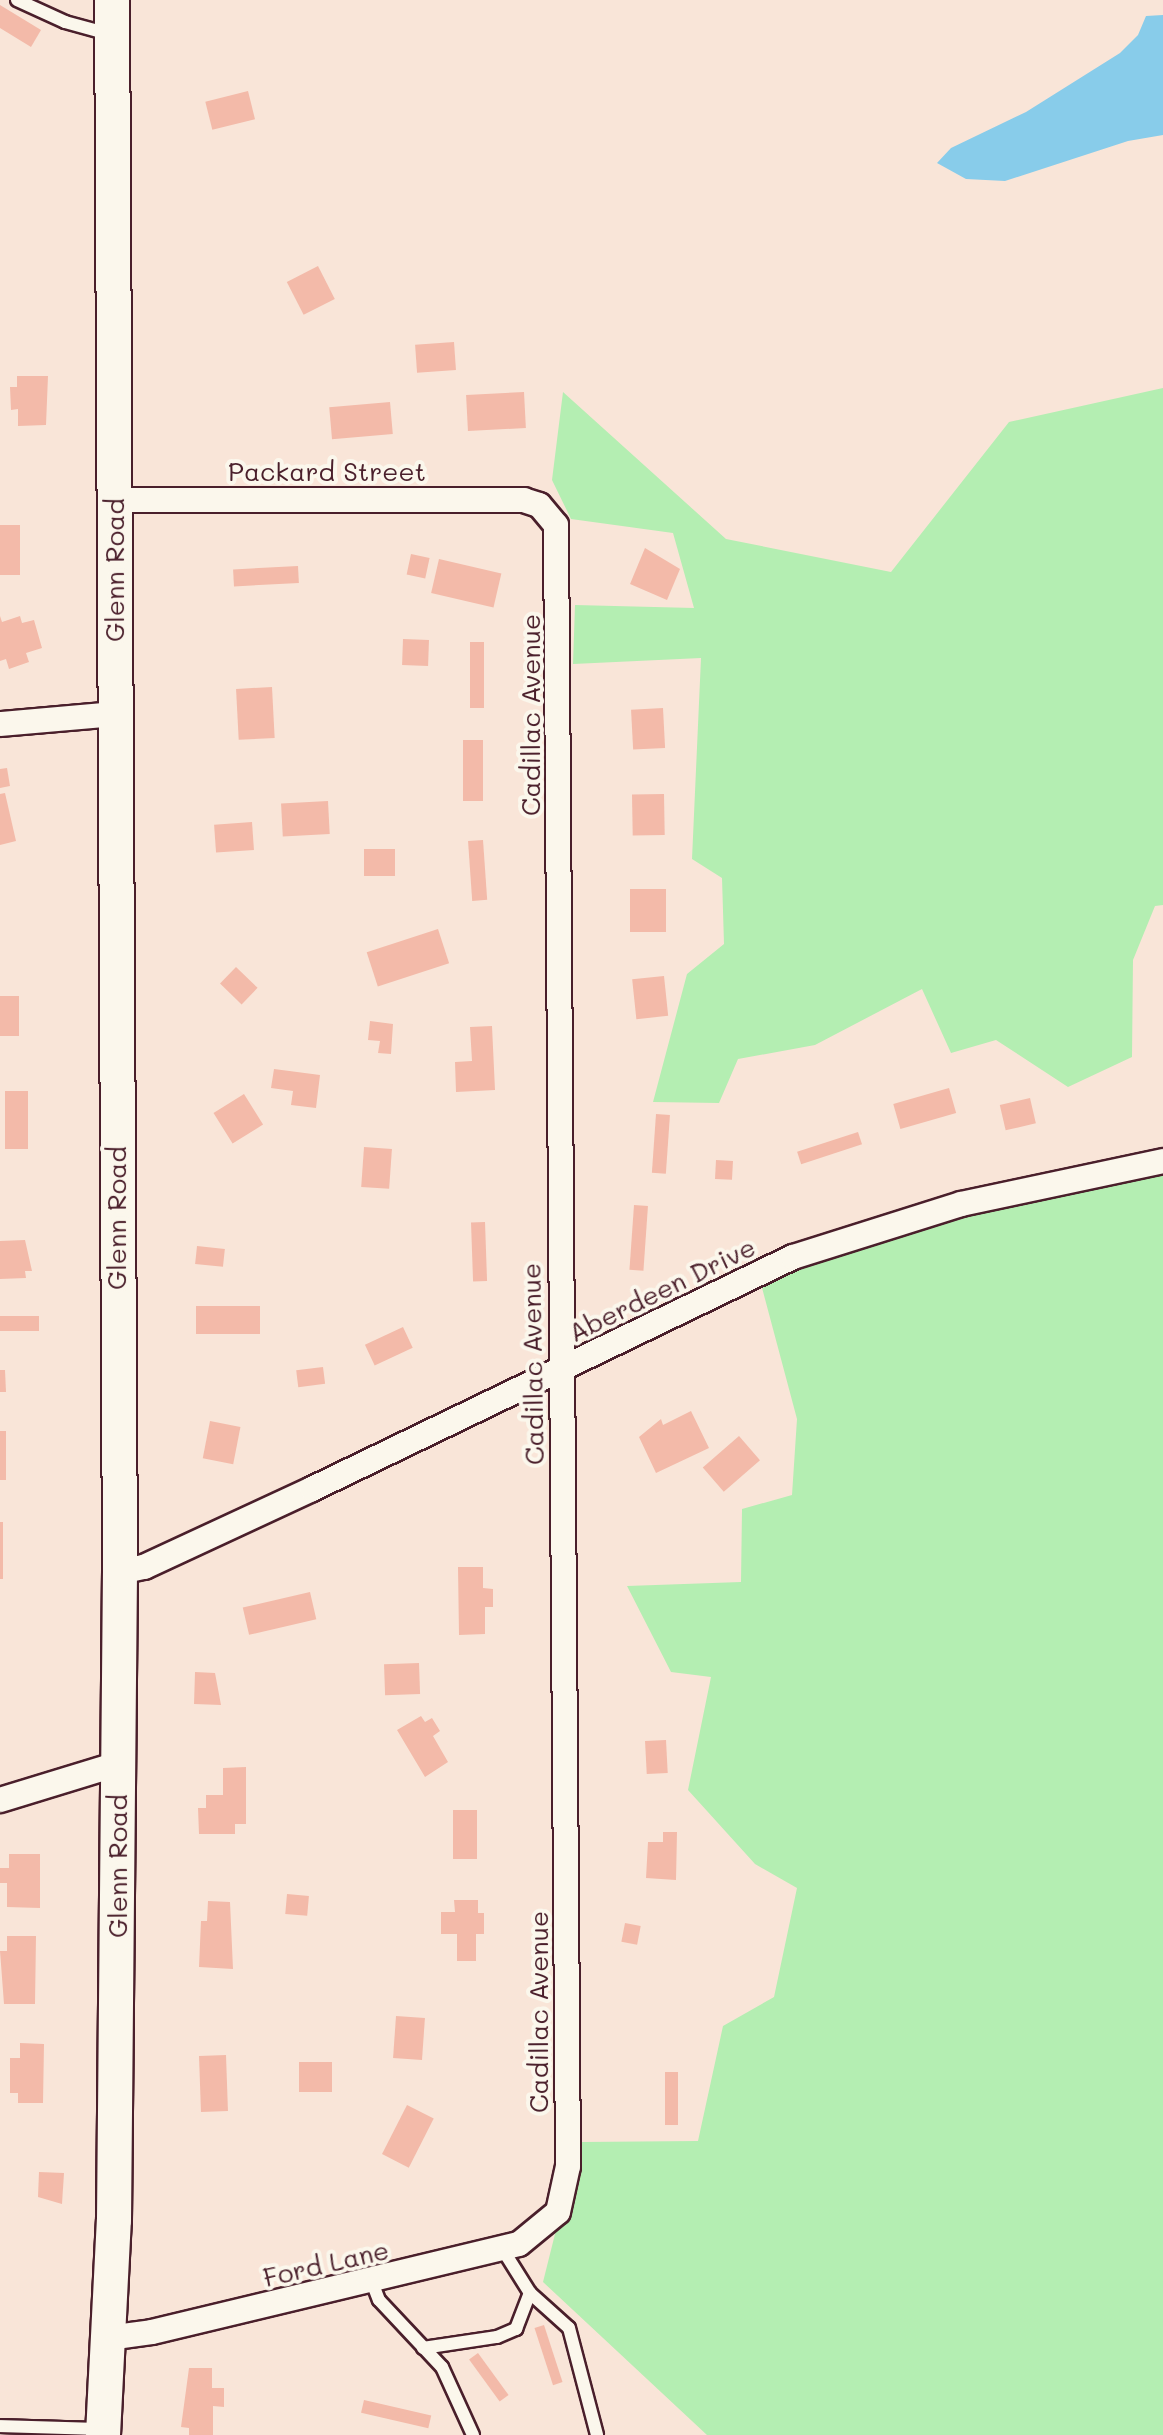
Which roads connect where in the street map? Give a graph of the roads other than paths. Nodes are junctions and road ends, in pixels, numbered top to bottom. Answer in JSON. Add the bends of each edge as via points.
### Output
{"nodes":[{"id":1,"x":17,"y":0,"type":"edge"},
{"id":2,"x":112,"y":0,"type":"edge"},
{"id":3,"x":112,"y":35,"type":"junction"},
{"id":4,"x":115,"y":500,"type":"junction"},
{"id":5,"x":539,"y":505,"type":"joint"},
{"id":6,"x":115,"y":714,"type":"junction"},
{"id":7,"x":0,"y":724,"type":"edge"},
{"id":8,"x":1163,"y":1161,"type":"edge"},
{"id":9,"x":561,"y":1371,"type":"junction"},
{"id":10,"x":120,"y":1572,"type":"junction"},
{"id":11,"x":118,"y":1764,"type":"junction"},
{"id":12,"x":0,"y":1800,"type":"edge"},
{"id":13,"x":548,"y":2224,"type":"joint"},
{"id":14,"x":503,"y":2250,"type":"junction"},
{"id":15,"x":372,"y":2282,"type":"junction"},
{"id":16,"x":530,"y":2293,"type":"junction"},
{"id":17,"x":108,"y":2338,"type":"junction"},
{"id":18,"x":423,"y":2348,"type":"junction"},
{"id":19,"x":0,"y":2426,"type":"edge"},
{"id":20,"x":104,"y":2432,"type":"edge"},
{"id":21,"x":473,"y":2435,"type":"edge"},
{"id":22,"x":597,"y":2435,"type":"edge"}],
"edges":[{"from":1,"to":3,"type":"lane","via":[[65,22]]},
{"from":2,"to":3,"type":"street","name":"Glenn Road"},
{"from":3,"to":4,"type":"street","name":"Glenn Road"},
{"from":4,"to":5,"type":"street","name":"Packard Street","via":[[501,500]]},
{"from":4,"to":6,"type":"street","name":"Glenn Road"},
{"from":5,"to":9,"type":"street","name":"Cadillac Avenue","via":[[556,525],[559,559]]},
{"from":6,"to":7,"type":"street"},
{"from":6,"to":10,"type":"street","name":"Glenn Road"},
{"from":8,"to":9,"type":"street","name":"Aberdeen Drive","via":[[961,1204],[849,1235]]},
{"from":9,"to":10,"type":"street","name":"Aberdeen Drive","via":[[144,1567]]},
{"from":9,"to":13,"type":"street","name":"Cadillac Avenue","via":[[568,2166],[558,2212]]},
{"from":10,"to":11,"type":"street","name":"Glenn Road"},
{"from":11,"to":12,"type":"street"},
{"from":11,"to":17,"type":"street","name":"Glenn Road"},
{"from":13,"to":14,"type":"street","name":"Ford Lane"},
{"from":14,"to":15,"type":"street","name":"Ford Lane"},
{"from":14,"to":16,"type":"lane"},
{"from":15,"to":17,"type":"street","name":"Ford Lane"},
{"from":15,"to":18,"type":"lane","via":[[379,2300]]},
{"from":16,"to":18,"type":"lane","via":[[516,2329],[497,2337]]},
{"from":16,"to":22,"type":"lane","via":[[569,2328]]},
{"from":17,"to":20,"type":"street","name":"Glenn Road"},
{"from":18,"to":21,"type":"lane","via":[[442,2367]]},
{"from":19,"to":20,"type":"lane"}]}
